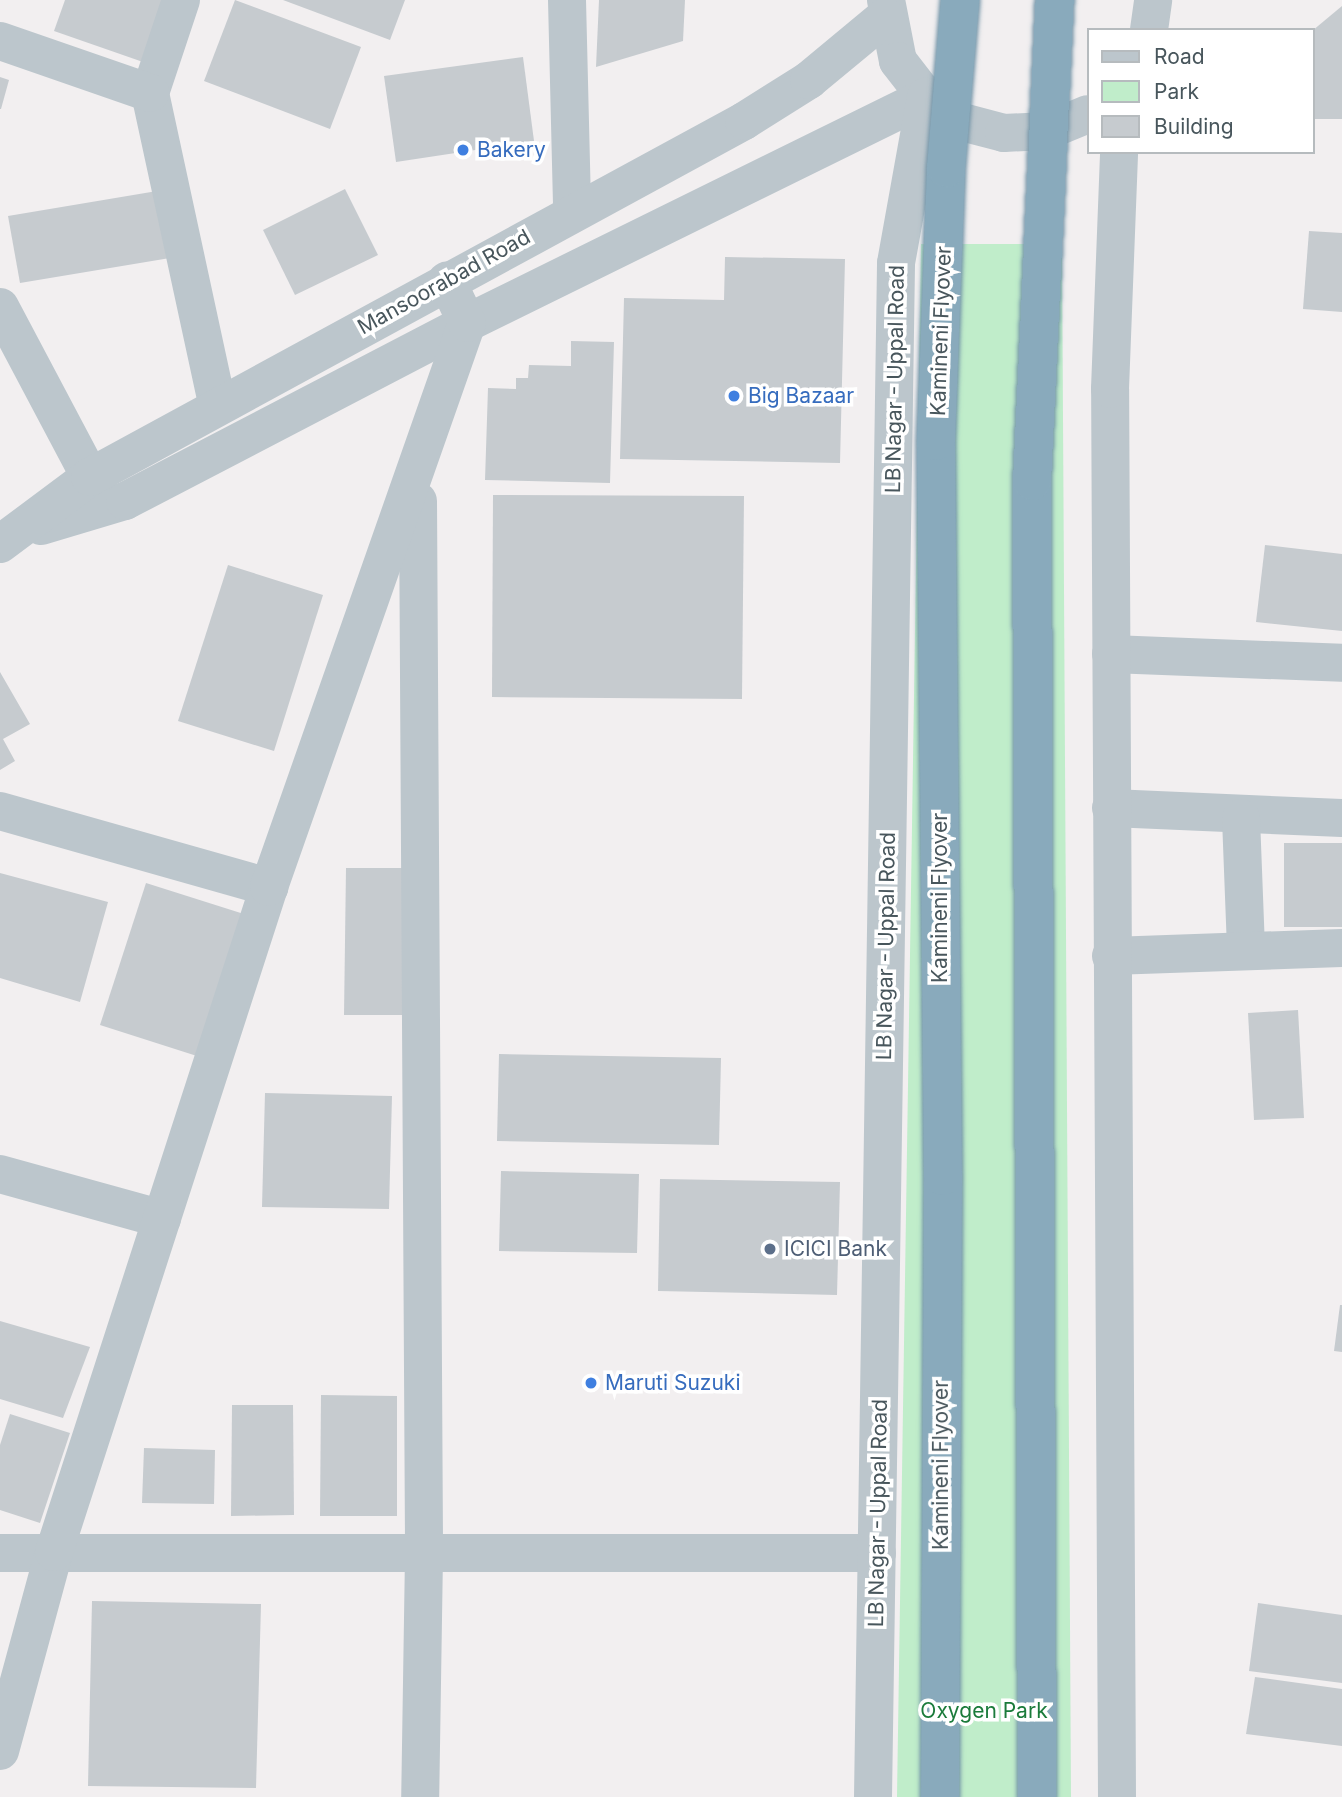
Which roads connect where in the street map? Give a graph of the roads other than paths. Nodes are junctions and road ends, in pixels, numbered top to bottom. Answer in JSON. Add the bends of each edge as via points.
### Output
{"nodes":[{"id":1,"x":181,"y":0,"type":"edge"},
{"id":2,"x":568,"y":0,"type":"edge"},
{"id":3,"x":960,"y":0,"type":"edge"},
{"id":4,"x":1055,"y":0,"type":"edge"},
{"id":5,"x":885,"y":8,"type":"edge"},
{"id":6,"x":0,"y":41,"type":"edge"},
{"id":7,"x":150,"y":93,"type":"junction"},
{"id":8,"x":926,"y":97,"type":"junction"},
{"id":9,"x":1086,"y":115,"type":"edge"},
{"id":10,"x":1119,"y":154,"type":"edge"},
{"id":11,"x":572,"y":211,"type":"junction"},
{"id":12,"x":447,"y":281,"type":"junction"},
{"id":13,"x":0,"y":307,"type":"edge"},
{"id":14,"x":467,"y":323,"type":"junction"},
{"id":15,"x":354,"y":332,"type":"junction"},
{"id":16,"x":375,"y":371,"type":"junction"},
{"id":17,"x":218,"y":407,"type":"junction"},
{"id":18,"x":418,"y":473,"type":"junction"},
{"id":19,"x":90,"y":477,"type":"junction"},
{"id":20,"x":9,"y":538,"type":"edge"},
{"id":21,"x":1111,"y":654,"type":"junction"},
{"id":22,"x":1342,"y":663,"type":"edge"},
{"id":23,"x":1111,"y":808,"type":"junction"},
{"id":24,"x":0,"y":811,"type":"edge"},
{"id":25,"x":1241,"y":818,"type":"junction"},
{"id":26,"x":1342,"y":818,"type":"edge"},
{"id":27,"x":269,"y":887,"type":"junction"},
{"id":28,"x":1342,"y":948,"type":"edge"},
{"id":29,"x":1246,"y":949,"type":"junction"},
{"id":30,"x":1111,"y":956,"type":"junction"},
{"id":31,"x":0,"y":1174,"type":"edge"},
{"id":32,"x":162,"y":1219,"type":"junction"},
{"id":33,"x":54,"y":1552,"type":"junction"},
{"id":34,"x":0,"y":1553,"type":"edge"},
{"id":35,"x":877,"y":1553,"type":"junction"},
{"id":36,"x":424,"y":1555,"type":"junction"},
{"id":37,"x":0,"y":1751,"type":"edge"},
{"id":38,"x":420,"y":1797,"type":"edge"},
{"id":39,"x":873,"y":1797,"type":"edge"},
{"id":40,"x":940,"y":1797,"type":"edge"},
{"id":41,"x":1037,"y":1797,"type":"edge"},
{"id":42,"x":1117,"y":1797,"type":"edge"}],
"edges":[{"from":1,"to":7,"type":"street"},
{"from":2,"to":11,"type":"street"},
{"from":3,"to":40,"type":"highway","name":"Kamineni Flyover","bridge":true,"via":[[946,169],[936,441],[943,1162]]},
{"from":4,"to":41,"type":"highway","bridge":true,"via":[[1032,481]]},
{"from":5,"to":8,"type":"street","via":[[898,61]]},
{"from":5,"to":11,"type":"street","name":"Mansoorabad Road","via":[[808,80],[744,121]]},
{"from":6,"to":7,"type":"street"},
{"from":7,"to":17,"type":"street"},
{"from":8,"to":9,"type":"street","via":[[962,122],[1004,133],[1047,131]]},
{"from":8,"to":14,"type":"street"},
{"from":8,"to":35,"type":"street","name":"LB Nagar - Uppal Road","via":[[896,263]]},
{"from":10,"to":21,"type":"street","via":[[1110,389]]},
{"from":11,"to":12,"type":"street","name":"Mansoorabad Road"},
{"from":12,"to":14,"type":"street"},
{"from":12,"to":15,"type":"street","name":"Mansoorabad Road"},
{"from":13,"to":19,"type":"street"},
{"from":14,"to":16,"type":"street"},
{"from":14,"to":18,"type":"street"},
{"from":15,"to":16,"type":"street"},
{"from":15,"to":17,"type":"street","name":"Mansoorabad Road"},
{"from":16,"to":20,"type":"street","via":[[125,501]]},
{"from":17,"to":19,"type":"street","name":"Mansoorabad Road"},
{"from":18,"to":27,"type":"street"},
{"from":18,"to":36,"type":"street"},
{"from":19,"to":20,"type":"street","name":"Mansoorabad Road"},
{"from":21,"to":22,"type":"street"},
{"from":21,"to":23,"type":"street"},
{"from":23,"to":25,"type":"street"},
{"from":23,"to":30,"type":"street"},
{"from":24,"to":27,"type":"street"},
{"from":25,"to":26,"type":"street"},
{"from":25,"to":29,"type":"street"},
{"from":27,"to":32,"type":"street"},
{"from":28,"to":29,"type":"street"},
{"from":29,"to":30,"type":"street"},
{"from":30,"to":42,"type":"street"},
{"from":31,"to":32,"type":"street"},
{"from":32,"to":33,"type":"street"},
{"from":33,"to":34,"type":"street"},
{"from":33,"to":36,"type":"street"},
{"from":33,"to":37,"type":"street"},
{"from":35,"to":36,"type":"street"},
{"from":35,"to":39,"type":"street","name":"LB Nagar - Uppal Road"},
{"from":36,"to":38,"type":"street"}]}
